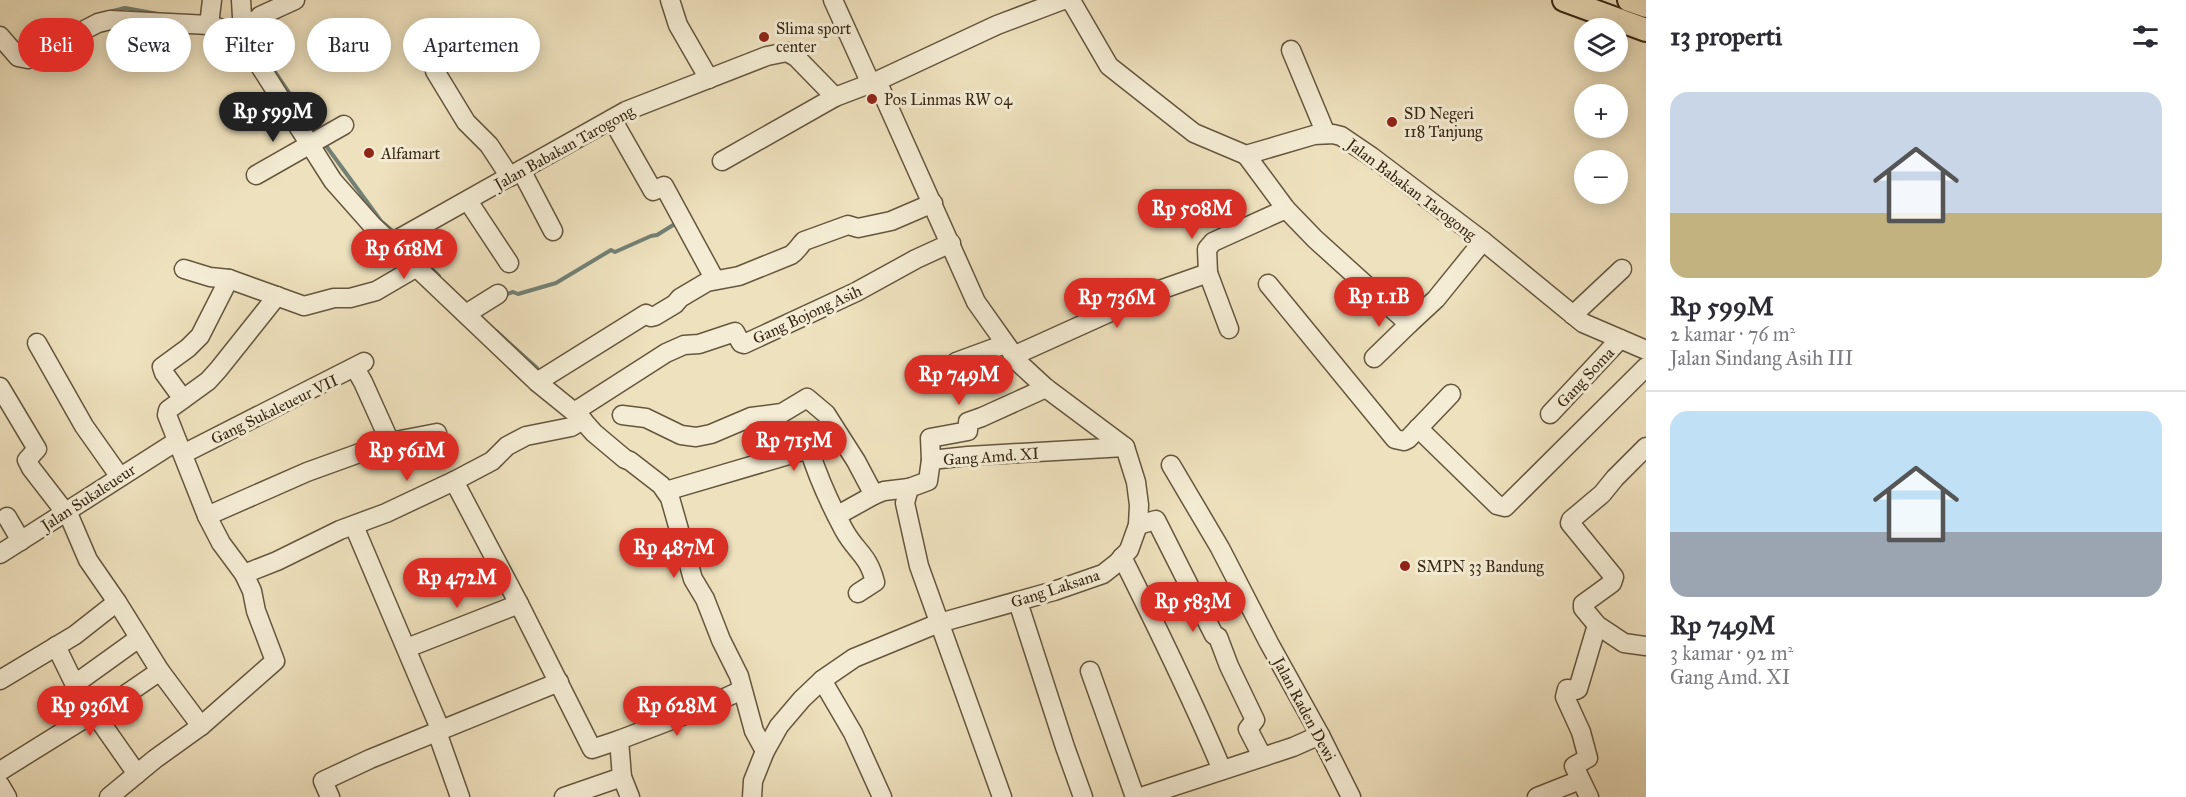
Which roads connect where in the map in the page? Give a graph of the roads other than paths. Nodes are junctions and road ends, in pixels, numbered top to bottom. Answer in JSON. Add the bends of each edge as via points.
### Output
{"nodes":[{"id":1,"x":212,"y":0,"type":"edge"},
{"id":2,"x":241,"y":0,"type":"edge"},
{"id":3,"x":295,"y":0,"type":"edge"},
{"id":4,"x":670,"y":0,"type":"edge"},
{"id":5,"x":833,"y":0,"type":"edge"},
{"id":6,"x":1063,"y":0,"type":"edge"},
{"id":7,"x":1068,"y":0,"type":"edge"},
{"id":8,"x":1564,"y":0,"type":"edge"},
{"id":9,"x":1629,"y":0,"type":"edge"},
{"id":10,"x":1646,"y":6,"type":"edge"},
{"id":11,"x":209,"y":18,"type":"edge"},
{"id":12,"x":242,"y":18,"type":"edge"},
{"id":13,"x":259,"y":18,"type":"edge"},
{"id":14,"x":203,"y":25,"type":"edge"},
{"id":15,"x":1646,"y":30,"type":"edge"},
{"id":16,"x":4,"y":47,"type":"edge"},
{"id":17,"x":1291,"y":50,"type":"dead end"},
{"id":18,"x":266,"y":72,"type":"edge"},
{"id":19,"x":436,"y":72,"type":"edge"},
{"id":20,"x":709,"y":79,"type":"junction"},
{"id":21,"x":869,"y":84,"type":"junction"},
{"id":22,"x":835,"y":97,"type":"junction"},
{"id":23,"x":612,"y":119,"type":"junction"},
{"id":24,"x":344,"y":125,"type":"dead end"},
{"id":25,"x":1326,"y":134,"type":"junction"},
{"id":26,"x":308,"y":145,"type":"junction"},
{"id":27,"x":1246,"y":155,"type":"junction"},
{"id":28,"x":722,"y":161,"type":"dead end"},
{"id":29,"x":515,"y":174,"type":"junction"},
{"id":30,"x":256,"y":175,"type":"dead end"},
{"id":31,"x":468,"y":201,"type":"junction"},
{"id":32,"x":933,"y":203,"type":"junction"},
{"id":33,"x":1286,"y":209,"type":"junction"},
{"id":34,"x":553,"y":231,"type":"dead end"},
{"id":35,"x":1483,"y":241,"type":"junction"},
{"id":36,"x":391,"y":243,"type":"junction"},
{"id":37,"x":951,"y":243,"type":"junction"},
{"id":38,"x":508,"y":263,"type":"dead end"},
{"id":39,"x":417,"y":267,"type":"junction"},
{"id":40,"x":184,"y":269,"type":"dead end"},
{"id":41,"x":1622,"y":269,"type":"dead end"},
{"id":42,"x":1208,"y":273,"type":"junction"},
{"id":43,"x":229,"y":279,"type":"junction"},
{"id":44,"x":715,"y":280,"type":"junction"},
{"id":45,"x":1268,"y":284,"type":"dead end"},
{"id":46,"x":498,"y":294,"type":"dead end"},
{"id":47,"x":277,"y":296,"type":"junction"},
{"id":48,"x":466,"y":314,"type":"junction"},
{"id":49,"x":1573,"y":315,"type":"junction"},
{"id":50,"x":1409,"y":324,"type":"junction"},
{"id":51,"x":1229,"y":329,"type":"dead end"},
{"id":52,"x":1620,"y":339,"type":"junction"},
{"id":53,"x":37,"y":343,"type":"dead end"},
{"id":54,"x":1009,"y":350,"type":"junction"},
{"id":55,"x":1646,"y":350,"type":"edge"},
{"id":56,"x":1374,"y":357,"type":"dead end"},
{"id":57,"x":956,"y":362,"type":"dead end"},
{"id":58,"x":1646,"y":367,"type":"edge"},
{"id":59,"x":537,"y":382,"type":"junction"},
{"id":60,"x":0,"y":387,"type":"edge"},
{"id":61,"x":1046,"y":388,"type":"junction"},
{"id":62,"x":1451,"y":394,"type":"dead end"},
{"id":63,"x":183,"y":399,"type":"junction"},
{"id":64,"x":579,"y":412,"type":"junction"},
{"id":65,"x":1550,"y":414,"type":"dead end"},
{"id":66,"x":622,"y":415,"type":"dead end"},
{"id":67,"x":1419,"y":428,"type":"junction"},
{"id":68,"x":437,"y":433,"type":"dead end"},
{"id":69,"x":390,"y":442,"type":"junction"},
{"id":70,"x":180,"y":447,"type":"junction"},
{"id":71,"x":1125,"y":447,"type":"junction"},
{"id":72,"x":1646,"y":447,"type":"edge"},
{"id":73,"x":931,"y":460,"type":"junction"},
{"id":74,"x":1171,"y":465,"type":"dead end"},
{"id":75,"x":120,"y":477,"type":"junction"},
{"id":76,"x":454,"y":481,"type":"junction"},
{"id":77,"x":909,"y":488,"type":"junction"},
{"id":78,"x":666,"y":491,"type":"junction"},
{"id":79,"x":874,"y":495,"type":"junction"},
{"id":80,"x":66,"y":512,"type":"junction"},
{"id":81,"x":838,"y":515,"type":"junction"},
{"id":82,"x":207,"y":516,"type":"junction"},
{"id":83,"x":7,"y":517,"type":"dead end"},
{"id":84,"x":1138,"y":525,"type":"junction"},
{"id":85,"x":354,"y":526,"type":"junction"},
{"id":86,"x":21,"y":541,"type":"junction"},
{"id":87,"x":0,"y":554,"type":"edge"},
{"id":88,"x":1122,"y":557,"type":"junction"},
{"id":89,"x":244,"y":574,"type":"junction"},
{"id":90,"x":858,"y":593,"type":"dead end"},
{"id":91,"x":117,"y":602,"type":"junction"},
{"id":92,"x":1018,"y":602,"type":"junction"},
{"id":93,"x":519,"y":604,"type":"junction"},
{"id":94,"x":939,"y":623,"type":"junction"},
{"id":95,"x":1597,"y":624,"type":"junction"},
{"id":96,"x":1646,"y":633,"type":"edge"},
{"id":97,"x":140,"y":638,"type":"junction"},
{"id":98,"x":1624,"y":643,"type":"junction"},
{"id":99,"x":56,"y":646,"type":"junction"},
{"id":100,"x":1646,"y":646,"type":"edge"},
{"id":101,"x":407,"y":648,"type":"junction"},
{"id":102,"x":160,"y":671,"type":"junction"},
{"id":103,"x":1090,"y":671,"type":"dead end"},
{"id":104,"x":0,"y":680,"type":"edge"},
{"id":105,"x":822,"y":680,"type":"junction"},
{"id":106,"x":558,"y":682,"type":"junction"},
{"id":107,"x":75,"y":684,"type":"junction"},
{"id":108,"x":742,"y":690,"type":"junction"},
{"id":109,"x":95,"y":712,"type":"junction"},
{"id":110,"x":201,"y":726,"type":"junction"},
{"id":111,"x":439,"y":732,"type":"junction"},
{"id":112,"x":1320,"y":735,"type":"junction"},
{"id":113,"x":619,"y":740,"type":"junction"},
{"id":114,"x":765,"y":752,"type":"junction"},
{"id":115,"x":1262,"y":756,"type":"junction"},
{"id":116,"x":1222,"y":770,"type":"junction"},
{"id":117,"x":0,"y":771,"type":"edge"},
{"id":118,"x":137,"y":774,"type":"junction"},
{"id":119,"x":622,"y":777,"type":"junction"},
{"id":120,"x":1580,"y":780,"type":"junction"},
{"id":121,"x":0,"y":785,"type":"edge"},
{"id":122,"x":7,"y":797,"type":"edge"},
{"id":123,"x":109,"y":797,"type":"edge"},
{"id":124,"x":330,"y":797,"type":"edge"},
{"id":125,"x":460,"y":797,"type":"edge"},
{"id":126,"x":564,"y":797,"type":"edge"},
{"id":127,"x":630,"y":797,"type":"edge"},
{"id":128,"x":752,"y":797,"type":"edge"},
{"id":129,"x":882,"y":797,"type":"edge"},
{"id":130,"x":1002,"y":797,"type":"edge"},
{"id":131,"x":1083,"y":797,"type":"edge"},
{"id":132,"x":1135,"y":797,"type":"edge"},
{"id":133,"x":1141,"y":797,"type":"edge"},
{"id":134,"x":1351,"y":797,"type":"edge"},
{"id":135,"x":1537,"y":797,"type":"edge"},
{"id":136,"x":1589,"y":797,"type":"edge"}],
"edges":[{"from":1,"to":11,"type":"street"},
{"from":2,"to":12,"type":"street"},
{"from":3,"to":13,"type":"street"},
{"from":4,"to":20,"type":"street","via":[[678,25]]},
{"from":5,"to":21,"type":"street"},
{"from":6,"to":21,"type":"street","via":[[997,25]]},
{"from":7,"to":27,"type":"street","via":[[1113,70],[1194,133]]},
{"from":8,"to":15,"type":"main road"},
{"from":9,"to":10,"type":"main road"},
{"from":14,"to":16,"type":"street","via":[[110,20],[28,59]]},
{"from":17,"to":25,"type":"street"},
{"from":18,"to":26,"type":"street"},
{"from":19,"to":29,"type":"street","via":[[466,122]]},
{"from":20,"to":22,"type":"street","name":"Jalan Babakan Tarogong","via":[[787,52]]},
{"from":20,"to":23,"type":"street","name":"Jalan Babakan Tarogong"},
{"from":21,"to":22,"type":"street"},
{"from":21,"to":32,"type":"street"},
{"from":22,"to":28,"type":"street"},
{"from":23,"to":29,"type":"street","name":"Jalan Babakan Tarogong"},
{"from":23,"to":44,"type":"street","via":[[653,191],[664,186]]},
{"from":24,"to":26,"type":"street"},
{"from":25,"to":27,"type":"street","name":"Jalan Babakan Tarogong"},
{"from":25,"to":35,"type":"street","name":"Jalan Babakan Tarogong","via":[[1341,136],[1372,157]]},
{"from":26,"to":30,"type":"street"},
{"from":26,"to":36,"type":"street","via":[[333,181]]},
{"from":27,"to":33,"type":"street"},
{"from":29,"to":31,"type":"street","name":"Jalan Babakan Tarogong"},
{"from":29,"to":34,"type":"street"},
{"from":31,"to":36,"type":"street","name":"Jalan Babakan Tarogong"},
{"from":31,"to":38,"type":"street"},
{"from":32,"to":37,"type":"street"},
{"from":32,"to":44,"type":"street","via":[[891,221],[858,228],[848,225],[804,242],[791,255],[739,276]]},
{"from":33,"to":42,"type":"street","via":[[1213,242],[1207,249]]},
{"from":33,"to":50,"type":"street"},
{"from":35,"to":49,"type":"street","name":"Jalan Babakan Tarogong"},
{"from":35,"to":50,"type":"street","via":[[1436,299]]},
{"from":36,"to":39,"type":"street"},
{"from":37,"to":54,"type":"street","via":[[976,302]]},
{"from":37,"to":64,"type":"street","name":"Gang Bojong Asih","via":[[744,344],[735,332],[666,353]]},
{"from":39,"to":47,"type":"street","via":[[392,284],[350,298],[304,306]]},
{"from":39,"to":48,"type":"street"},
{"from":40,"to":43,"type":"street"},
{"from":41,"to":49,"type":"street"},
{"from":42,"to":51,"type":"street"},
{"from":42,"to":54,"type":"street"},
{"from":43,"to":47,"type":"street"},
{"from":43,"to":63,"type":"street","via":[[200,336],[162,367]]},
{"from":44,"to":59,"type":"street","via":[[655,316],[646,314]]},
{"from":45,"to":67,"type":"street","via":[[1391,437],[1404,441]]},
{"from":46,"to":48,"type":"street"},
{"from":47,"to":63,"type":"street","via":[[208,381]]},
{"from":48,"to":59,"type":"street"},
{"from":49,"to":52,"type":"street","name":"Jalan Babakan Tarogong"},
{"from":50,"to":56,"type":"street"},
{"from":52,"to":55,"type":"street","name":"Jalan Babakan Tarogong"},
{"from":52,"to":65,"type":"street","name":"Gang Soma"},
{"from":53,"to":75,"type":"street","via":[[84,426]]},
{"from":54,"to":57,"type":"street"},
{"from":54,"to":61,"type":"street"},
{"from":58,"to":67,"type":"street","via":[[1505,507],[1497,505]]},
{"from":59,"to":64,"type":"street"},
{"from":60,"to":80,"type":"street","via":[[37,450],[27,460],[31,468]]},
{"from":61,"to":71,"type":"street"},
{"from":61,"to":73,"type":"street","via":[[968,422],[968,431],[930,438]]},
{"from":62,"to":67,"type":"street"},
{"from":63,"to":70,"type":"street","via":[[167,411]]},
{"from":64,"to":76,"type":"street","via":[[571,427],[526,436],[507,446],[492,461]]},
{"from":64,"to":78,"type":"street","via":[[625,459]]},
{"from":66,"to":79,"type":"street","via":[[655,421],[681,435],[696,437],[751,417],[782,413],[807,398],[826,414]]},
{"from":68,"to":69,"type":"street"},
{"from":69,"to":70,"type":"street","name":"Gang Sukaleueur VII","via":[[360,365]]},
{"from":69,"to":82,"type":"street","via":[[307,472]]},
{"from":70,"to":75,"type":"street","name":"Jalan Sukaleueur"},
{"from":70,"to":82,"type":"street"},
{"from":71,"to":73,"type":"street","name":"Gang Amd. XI"},
{"from":71,"to":84,"type":"street","name":"Gang Laksana","via":[[1136,482]]},
{"from":72,"to":95,"type":"street","via":[[1602,494],[1571,519],[1570,523],[1614,577],[1583,604]]},
{"from":73,"to":77,"type":"street","name":"Gang Amd. XI","via":[[928,482]]},
{"from":74,"to":112,"type":"street","name":"Jalan Raden Dewi"},
{"from":75,"to":80,"type":"street","name":"Jalan Sukaleueur"},
{"from":76,"to":85,"type":"street"},
{"from":76,"to":93,"type":"street"},
{"from":77,"to":79,"type":"street"},
{"from":77,"to":94,"type":"street","via":[[905,496],[907,512],[919,566]]},
{"from":78,"to":81,"type":"street","via":[[809,449]]},
{"from":78,"to":108,"type":"street","via":[[693,579]]},
{"from":79,"to":81,"type":"street"},
{"from":80,"to":86,"type":"street","name":"Jalan Sukaleueur"},
{"from":80,"to":91,"type":"street","via":[[88,560]]},
{"from":81,"to":90,"type":"street","via":[[845,532],[871,566],[875,582]]},
{"from":82,"to":89,"type":"street"},
{"from":83,"to":86,"type":"street"},
{"from":84,"to":88,"type":"street","name":"Gang Laksana","via":[[1129,550]]},
{"from":84,"to":115,"type":"street","via":[[1156,520],[1218,637],[1255,720],[1248,729]]},
{"from":85,"to":89,"type":"street"},
{"from":85,"to":101,"type":"street"},
{"from":86,"to":87,"type":"street","name":"Jalan Sukaleueur"},
{"from":88,"to":92,"type":"street","name":"Gang Laksana","via":[[1103,574]]},
{"from":88,"to":116,"type":"street"},
{"from":89,"to":110,"type":"street","via":[[275,661]]},
{"from":91,"to":97,"type":"street"},
{"from":91,"to":99,"type":"street"},
{"from":92,"to":94,"type":"street","name":"Gang Laksana"},
{"from":92,"to":131,"type":"street"},
{"from":93,"to":101,"type":"street"},
{"from":93,"to":106,"type":"street"},
{"from":94,"to":105,"type":"street","name":"Gang Laksana","via":[[854,658]]},
{"from":94,"to":130,"type":"street"},
{"from":95,"to":98,"type":"street"},
{"from":95,"to":120,"type":"street","via":[[1578,688],[1568,689],[1565,697],[1588,758],[1574,766]]},
{"from":96,"to":98,"type":"street"},
{"from":97,"to":102,"type":"street"},
{"from":97,"to":107,"type":"street"},
{"from":98,"to":100,"type":"street"},
{"from":99,"to":104,"type":"street"},
{"from":99,"to":107,"type":"street"},
{"from":101,"to":111,"type":"street"},
{"from":102,"to":109,"type":"street"},
{"from":102,"to":110,"type":"street"},
{"from":103,"to":132,"type":"street"},
{"from":105,"to":114,"type":"street","name":"Gang Laksana","via":[[779,726]]},
{"from":105,"to":129,"type":"street"},
{"from":106,"to":111,"type":"street"},
{"from":106,"to":113,"type":"street","via":[[592,749]]},
{"from":107,"to":109,"type":"street"},
{"from":108,"to":113,"type":"street"},
{"from":108,"to":114,"type":"street","via":[[754,731]]},
{"from":109,"to":117,"type":"street"},
{"from":109,"to":118,"type":"street"},
{"from":110,"to":118,"type":"street"},
{"from":111,"to":124,"type":"street","via":[[323,781]]},
{"from":111,"to":125,"type":"street"},
{"from":112,"to":115,"type":"street"},
{"from":112,"to":134,"type":"street","name":"Jalan Raden Dewi"},
{"from":113,"to":119,"type":"street"},
{"from":114,"to":128,"type":"street","name":"Gang Laksana","via":[[753,781]]},
{"from":115,"to":116,"type":"street"},
{"from":116,"to":133,"type":"street"},
{"from":118,"to":123,"type":"street"},
{"from":119,"to":126,"type":"street"},
{"from":119,"to":127,"type":"street"},
{"from":120,"to":135,"type":"street"},
{"from":120,"to":136,"type":"street"},
{"from":121,"to":122,"type":"street"}]}
